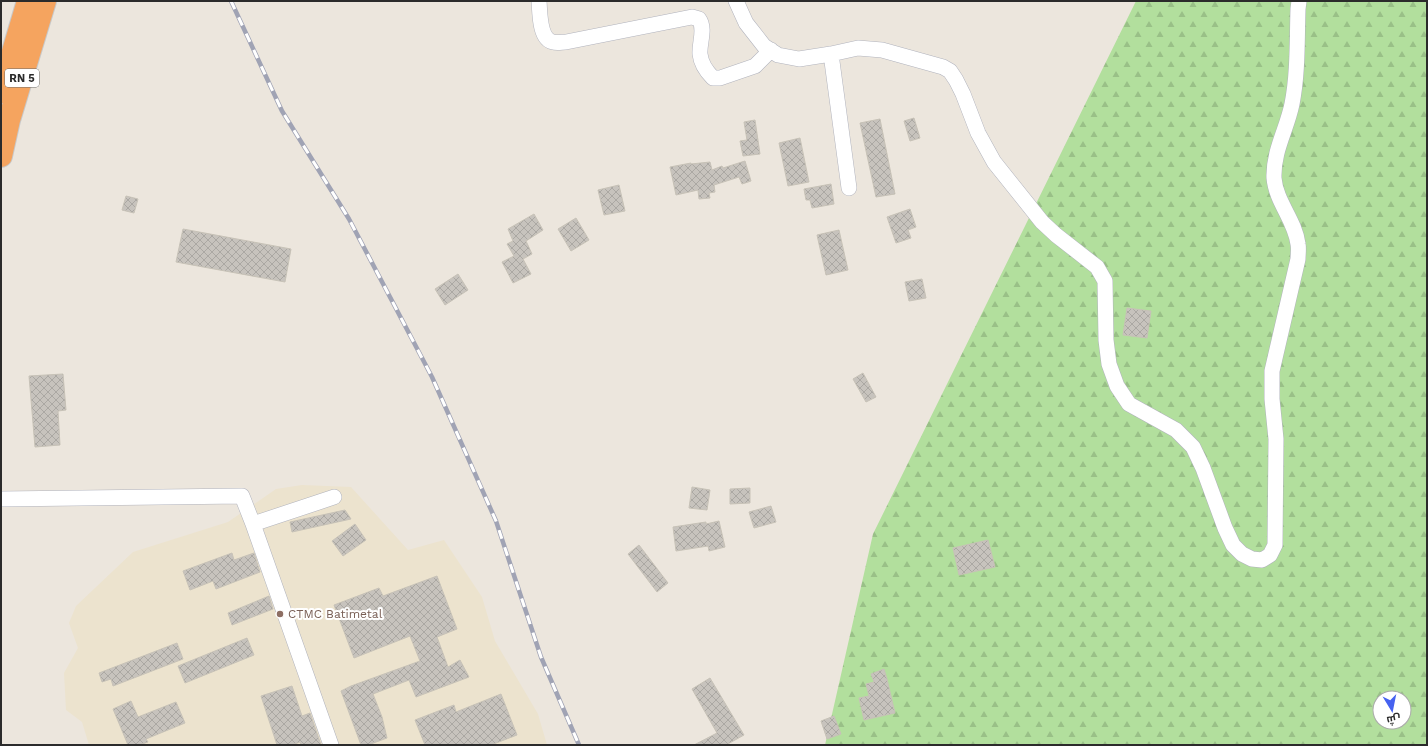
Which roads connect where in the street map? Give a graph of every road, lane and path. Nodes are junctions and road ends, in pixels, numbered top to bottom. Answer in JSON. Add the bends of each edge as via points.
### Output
{"nodes":[{"id":1,"x":28,"y":1,"type":"edge"},
{"id":2,"x":45,"y":1,"type":"edge"},
{"id":3,"x":539,"y":1,"type":"edge"},
{"id":4,"x":736,"y":1,"type":"edge"},
{"id":5,"x":1300,"y":1,"type":"edge"},
{"id":6,"x":771,"y":50,"type":"junction"},
{"id":7,"x":831,"y":54,"type":"junction"},
{"id":8,"x":1,"y":92,"type":"edge"},
{"id":9,"x":1,"y":156,"type":"edge"},
{"id":10,"x":849,"y":188,"type":"dead end"},
{"id":11,"x":334,"y":497,"type":"dead end"},
{"id":12,"x":1,"y":499,"type":"edge"},
{"id":13,"x":253,"y":524,"type":"junction"},
{"id":14,"x":331,"y":745,"type":"edge"}],
"edges":[{"from":1,"to":8,"type":"highway","number":"RN 5"},
{"from":2,"to":9,"type":"highway","number":"RN 5"},
{"from":3,"to":6,"type":"street","via":[[544,36],[552,42],[566,42],[692,17],[699,19],[702,29],[700,54],[706,71],[714,78],[755,66]]},
{"from":4,"to":6,"type":"street","via":[[746,23],[764,46]]},
{"from":5,"to":7,"type":"street","via":[[1295,88],[1292,107],[1275,160],[1274,179],[1298,244],[1298,259],[1272,371],[1276,439],[1275,545],[1270,555],[1262,560],[1242,554],[1233,545],[1204,468],[1193,447],[1176,430],[1129,404],[1117,386],[1106,340],[1105,281],[1097,267],[1042,222],[994,162],[950,71],[882,50],[858,48]]},
{"from":6,"to":7,"type":"street","via":[[778,55],[799,59]]},
{"from":7,"to":10,"type":"street"},
{"from":11,"to":13,"type":"street"},
{"from":12,"to":13,"type":"street","via":[[242,496]]},
{"from":13,"to":14,"type":"street"}]}
